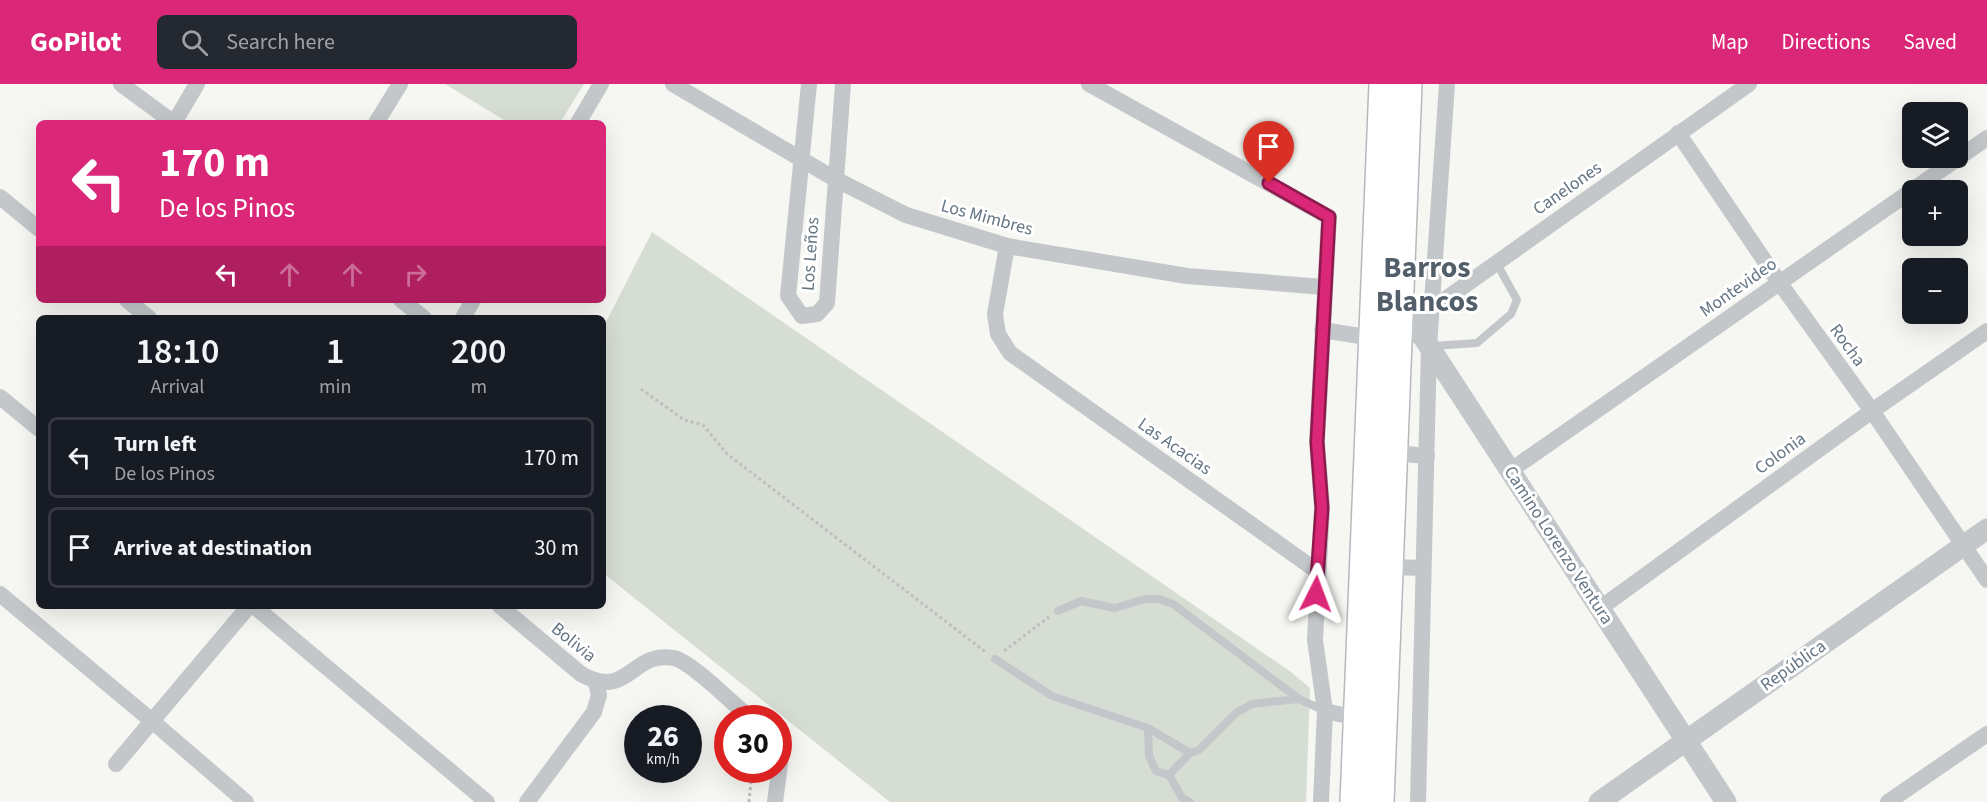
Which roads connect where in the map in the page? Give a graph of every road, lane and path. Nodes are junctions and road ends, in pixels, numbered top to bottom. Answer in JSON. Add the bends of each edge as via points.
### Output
{"nodes":[{"id":1,"x":121,"y":84,"type":"edge"},
{"id":2,"x":198,"y":84,"type":"edge"},
{"id":3,"x":400,"y":84,"type":"edge"},
{"id":4,"x":602,"y":84,"type":"edge"},
{"id":5,"x":673,"y":84,"type":"edge"},
{"id":6,"x":809,"y":84,"type":"edge"},
{"id":7,"x":843,"y":84,"type":"edge"},
{"id":8,"x":1089,"y":84,"type":"edge"},
{"id":9,"x":1383,"y":84,"type":"edge"},
{"id":10,"x":1408,"y":84,"type":"edge"},
{"id":11,"x":1447,"y":84,"type":"edge"},
{"id":12,"x":1749,"y":84,"type":"edge"},
{"id":13,"x":170,"y":120,"type":"edge"},
{"id":14,"x":176,"y":120,"type":"edge"},
{"id":15,"x":378,"y":120,"type":"edge"},
{"id":16,"x":580,"y":120,"type":"edge"},
{"id":17,"x":1678,"y":133,"type":"junction"},
{"id":18,"x":1987,"y":138,"type":"edge"},
{"id":19,"x":800,"y":158,"type":"junction"},
{"id":20,"x":835,"y":179,"type":"junction"},
{"id":21,"x":0,"y":197,"type":"edge"},
{"id":22,"x":36,"y":227,"type":"edge"},
{"id":23,"x":1007,"y":246,"type":"junction"},
{"id":24,"x":1496,"y":262,"type":"junction"},
{"id":25,"x":1779,"y":282,"type":"junction"},
{"id":26,"x":1324,"y":287,"type":"junction"},
{"id":27,"x":131,"y":303,"type":"edge"},
{"id":28,"x":405,"y":303,"type":"edge"},
{"id":29,"x":1432,"y":308,"type":"junction"},
{"id":30,"x":145,"y":315,"type":"edge"},
{"id":31,"x":420,"y":315,"type":"edge"},
{"id":32,"x":1394,"y":317,"type":"junction"},
{"id":33,"x":1322,"y":330,"type":"junction"},
{"id":34,"x":1987,"y":332,"type":"edge"},
{"id":35,"x":1373,"y":338,"type":"junction"},
{"id":36,"x":1429,"y":346,"type":"junction"},
{"id":37,"x":641,"y":389,"type":"dead end"},
{"id":38,"x":0,"y":398,"type":"edge"},
{"id":39,"x":1872,"y":411,"type":"junction"},
{"id":40,"x":36,"y":427,"type":"edge"},
{"id":41,"x":1395,"y":453,"type":"junction"},
{"id":42,"x":1427,"y":456,"type":"junction"},
{"id":43,"x":1511,"y":470,"type":"junction"},
{"id":44,"x":1987,"y":529,"type":"edge"},
{"id":45,"x":1964,"y":545,"type":"junction"},
{"id":46,"x":1391,"y":567,"type":"junction"},
{"id":47,"x":1423,"y":568,"type":"junction"},
{"id":48,"x":1317,"y":571,"type":"junction"},
{"id":49,"x":1987,"y":580,"type":"edge"},
{"id":50,"x":0,"y":594,"type":"edge"},
{"id":51,"x":246,"y":609,"type":"edge"},
{"id":52,"x":258,"y":609,"type":"edge"},
{"id":53,"x":504,"y":609,"type":"edge"},
{"id":54,"x":1599,"y":609,"type":"junction"},
{"id":55,"x":1058,"y":611,"type":"joint"},
{"id":56,"x":995,"y":658,"type":"junction"},
{"id":57,"x":596,"y":683,"type":"junction"},
{"id":58,"x":1299,"y":699,"type":"junction"},
{"id":59,"x":735,"y":705,"type":"edge"},
{"id":60,"x":1325,"y":711,"type":"junction"},
{"id":61,"x":1357,"y":718,"type":"junction"},
{"id":62,"x":152,"y":721,"type":"junction"},
{"id":63,"x":1148,"y":728,"type":"junction"},
{"id":64,"x":1987,"y":734,"type":"edge"},
{"id":65,"x":1686,"y":740,"type":"junction"},
{"id":66,"x":1190,"y":753,"type":"junction"},
{"id":67,"x":116,"y":764,"type":"dead end"},
{"id":68,"x":1169,"y":775,"type":"junction"},
{"id":69,"x":751,"y":783,"type":"edge"},
{"id":70,"x":778,"y":783,"type":"edge"},
{"id":71,"x":246,"y":802,"type":"edge"},
{"id":72,"x":487,"y":802,"type":"edge"},
{"id":73,"x":527,"y":802,"type":"edge"},
{"id":74,"x":749,"y":802,"type":"edge"},
{"id":75,"x":775,"y":802,"type":"edge"},
{"id":76,"x":1190,"y":802,"type":"edge"},
{"id":77,"x":1321,"y":802,"type":"edge"},
{"id":78,"x":1354,"y":802,"type":"edge"},
{"id":79,"x":1380,"y":802,"type":"edge"},
{"id":80,"x":1418,"y":802,"type":"edge"},
{"id":81,"x":1599,"y":802,"type":"edge"},
{"id":82,"x":1726,"y":802,"type":"edge"},
{"id":83,"x":1888,"y":802,"type":"edge"}],
"edges":[{"from":1,"to":13,"type":"street"},
{"from":2,"to":14,"type":"street"},
{"from":3,"to":15,"type":"street"},
{"from":4,"to":16,"type":"street"},
{"from":5,"to":19,"type":"street","name":"Los Mimbres"},
{"from":6,"to":19,"type":"street","name":"Los Leños"},
{"from":7,"to":20,"type":"street","name":"Los Leños"},
{"from":8,"to":26,"type":"street","via":[[1329,217]]},
{"from":9,"to":32,"type":"highway"},
{"from":10,"to":32,"type":"highway"},
{"from":11,"to":29,"type":"street"},
{"from":12,"to":17,"type":"street","name":"Canelones"},
{"from":17,"to":24,"type":"street","name":"Canelones"},
{"from":17,"to":25,"type":"street","name":"Rocha"},
{"from":18,"to":25,"type":"street","name":"Montevideo"},
{"from":19,"to":20,"type":"street","name":"Los Mimbres"},
{"from":19,"to":20,"type":"street","name":"Los Leños","via":[[788,296],[802,316],[817,314],[827,303]]},
{"from":20,"to":23,"type":"street","name":"Los Mimbres","via":[[906,215]]},
{"from":21,"to":22,"type":"street"},
{"from":23,"to":26,"type":"street","name":"Los Mimbres","via":[[1187,276]]},
{"from":23,"to":48,"type":"street","name":"Las Acacias","via":[[995,314],[998,334],[1010,353]]},
{"from":24,"to":29,"type":"street","name":"Canelones"},
{"from":24,"to":36,"type":"lane","via":[[1517,300],[1511,314],[1477,343]]},
{"from":25,"to":39,"type":"street","name":"Rocha"},
{"from":25,"to":43,"type":"street","name":"Montevideo"},
{"from":26,"to":33,"type":"street"},
{"from":27,"to":30,"type":"street"},
{"from":28,"to":31,"type":"street"},
{"from":29,"to":32,"type":"street","name":"Canelones"},
{"from":29,"to":36,"type":"street"},
{"from":32,"to":35,"type":"highway"},
{"from":32,"to":36,"type":"street","name":"Camino Lorenzo Ventura","via":[[1423,337]]},
{"from":32,"to":41,"type":"highway"},
{"from":33,"to":35,"type":"street"},
{"from":33,"to":48,"type":"street","via":[[1317,442],[1322,508]]},
{"from":34,"to":39,"type":"street","name":"Colonia"},
{"from":35,"to":61,"type":"highway"},
{"from":36,"to":42,"type":"street"},
{"from":36,"to":43,"type":"street","name":"Camino Lorenzo Ventura"},
{"from":37,"to":56,"type":"path","via":[[684,420],[703,425],[726,454]]},
{"from":38,"to":40,"type":"street"},
{"from":39,"to":45,"type":"street","name":"Rocha"},
{"from":39,"to":54,"type":"street","name":"Colonia"},
{"from":41,"to":42,"type":"street"},
{"from":41,"to":46,"type":"highway"},
{"from":42,"to":47,"type":"street"},
{"from":43,"to":54,"type":"street","name":"Camino Lorenzo Ventura"},
{"from":44,"to":45,"type":"street","name":"República"},
{"from":45,"to":49,"type":"street","name":"Rocha"},
{"from":45,"to":65,"type":"street","name":"República"},
{"from":46,"to":47,"type":"street"},
{"from":46,"to":79,"type":"highway"},
{"from":47,"to":80,"type":"street"},
{"from":48,"to":60,"type":"street","via":[[1315,640]]},
{"from":50,"to":62,"type":"street"},
{"from":51,"to":62,"type":"street"},
{"from":52,"to":72,"type":"street"},
{"from":53,"to":57,"type":"street","name":"Bolivia"},
{"from":54,"to":65,"type":"street","name":"Camino Lorenzo Ventura"},
{"from":55,"to":56,"type":"path"},
{"from":55,"to":58,"type":"lane","via":[[1081,601],[1115,608],[1145,599],[1173,604]]},
{"from":56,"to":63,"type":"lane","via":[[1052,696]]},
{"from":57,"to":59,"type":"street","name":"Bolivia","via":[[620,680],[658,658],[675,658]]},
{"from":57,"to":73,"type":"street","via":[[599,695],[594,712]]},
{"from":58,"to":60,"type":"lane"},
{"from":58,"to":66,"type":"lane","via":[[1252,704]]},
{"from":60,"to":61,"type":"street"},
{"from":60,"to":77,"type":"street"},
{"from":61,"to":78,"type":"highway"},
{"from":62,"to":67,"type":"street"},
{"from":62,"to":71,"type":"street"},
{"from":63,"to":66,"type":"lane"},
{"from":63,"to":68,"type":"lane","via":[[1149,756],[1156,771]]},
{"from":64,"to":83,"type":"street"},
{"from":65,"to":81,"type":"street","name":"República"},
{"from":65,"to":82,"type":"street","name":"Camino Lorenzo Ventura"},
{"from":66,"to":68,"type":"lane"},
{"from":68,"to":76,"type":"lane","via":[[1182,798]]},
{"from":69,"to":74,"type":"path"},
{"from":70,"to":75,"type":"street"}]}
